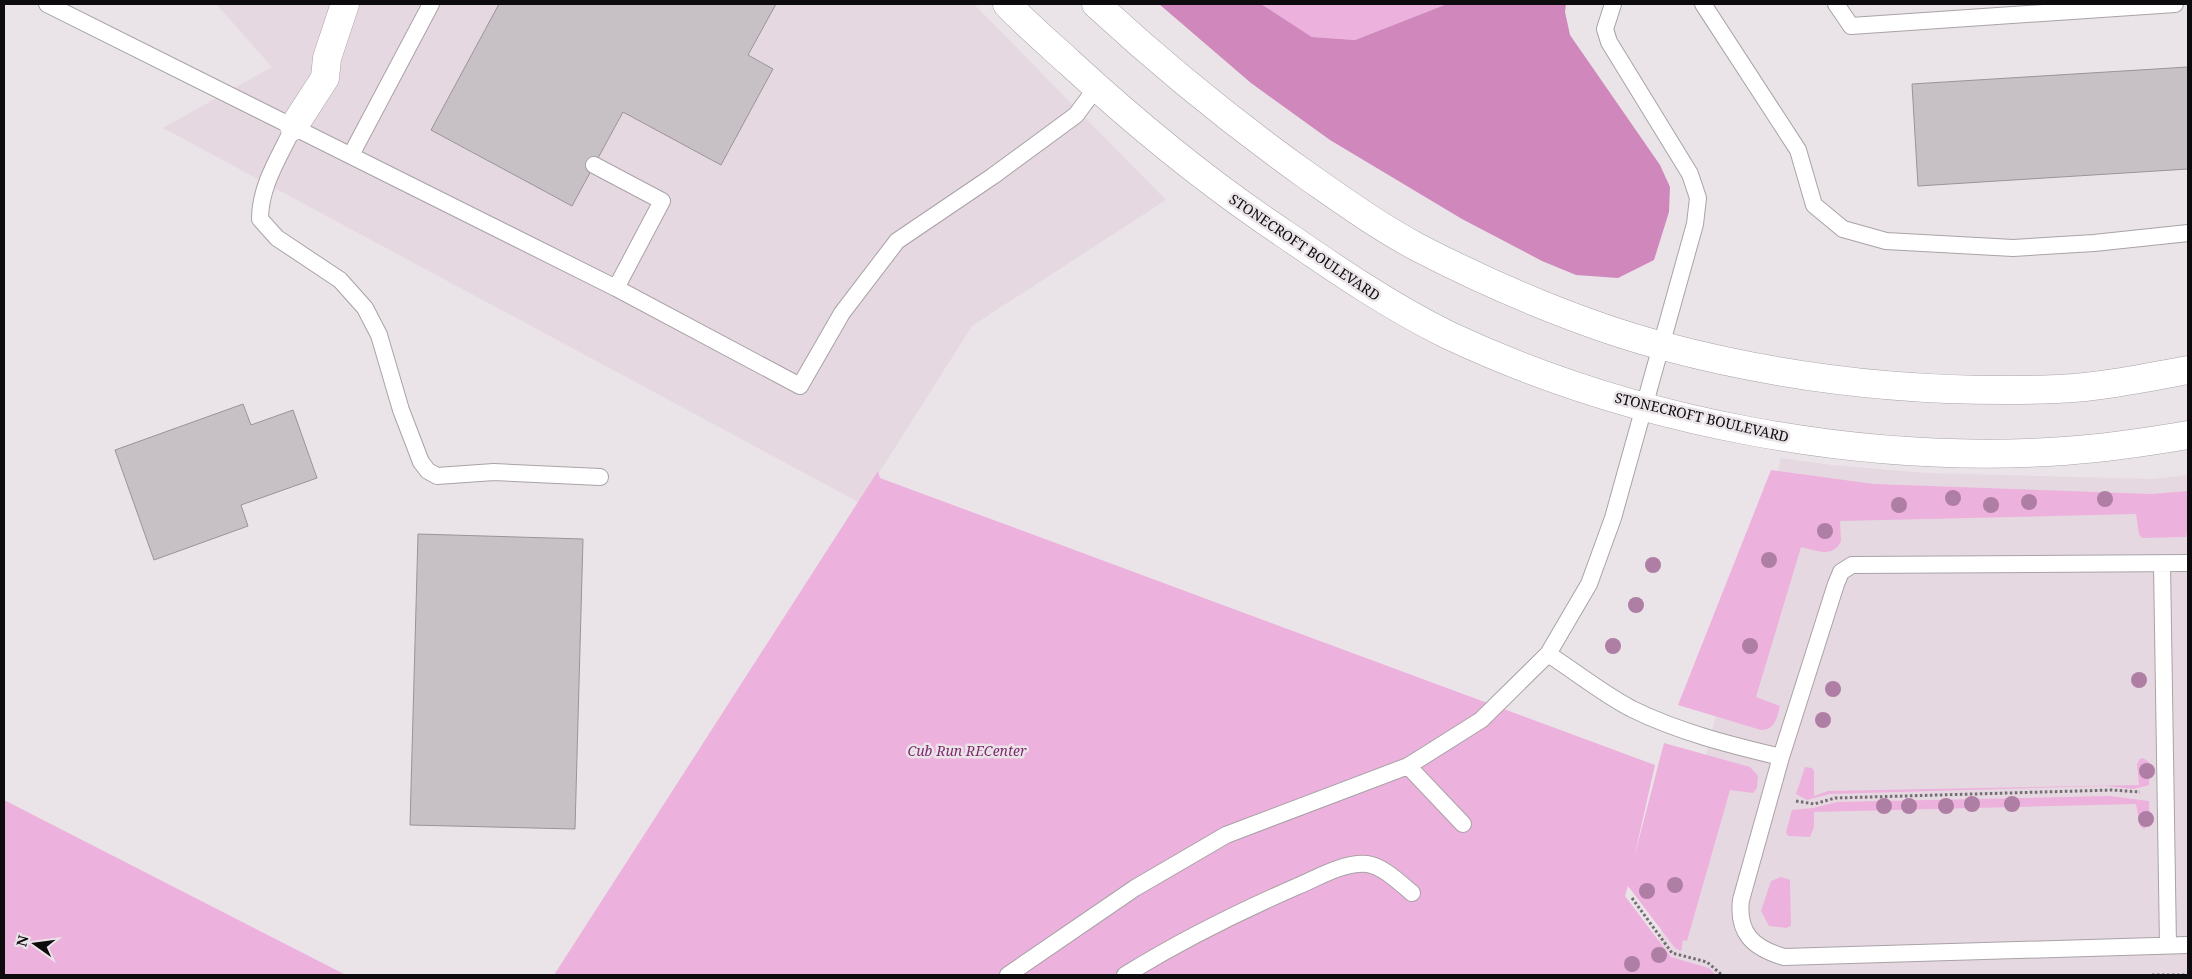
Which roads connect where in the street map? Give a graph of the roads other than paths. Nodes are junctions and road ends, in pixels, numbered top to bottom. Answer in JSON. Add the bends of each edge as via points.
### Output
{"nodes":[{"id":1,"x":47,"y":4,"type":"edge"},
{"id":2,"x":345,"y":4,"type":"edge"},
{"id":3,"x":431,"y":4,"type":"edge"},
{"id":4,"x":1007,"y":4,"type":"edge"},
{"id":5,"x":1096,"y":4,"type":"edge"},
{"id":6,"x":1614,"y":4,"type":"edge"},
{"id":7,"x":1703,"y":4,"type":"edge"},
{"id":8,"x":1836,"y":4,"type":"edge"},
{"id":9,"x":2175,"y":4,"type":"edge"},
{"id":10,"x":1096,"y":88,"type":"junction"},
{"id":11,"x":294,"y":126,"type":"junction"},
{"id":12,"x":352,"y":155,"type":"junction"},
{"id":13,"x":594,"y":165,"type":"dead end"},
{"id":14,"x":2188,"y":233,"type":"edge"},
{"id":15,"x":616,"y":288,"type":"junction"},
{"id":16,"x":1660,"y":346,"type":"junction"},
{"id":17,"x":2188,"y":370,"type":"edge"},
{"id":18,"x":1643,"y":406,"type":"junction"},
{"id":19,"x":2188,"y":436,"type":"edge"},
{"id":20,"x":600,"y":477,"type":"dead end"},
{"id":21,"x":2188,"y":563,"type":"edge"},
{"id":22,"x":2162,"y":564,"type":"junction"},
{"id":23,"x":1548,"y":654,"type":"junction"},
{"id":24,"x":1781,"y":757,"type":"junction"},
{"id":25,"x":1408,"y":766,"type":"junction"},
{"id":26,"x":1463,"y":824,"type":"dead end"},
{"id":27,"x":1412,"y":893,"type":"dead end"},
{"id":28,"x":2188,"y":945,"type":"edge"},
{"id":29,"x":2168,"y":946,"type":"junction"},
{"id":30,"x":1008,"y":975,"type":"edge"},
{"id":31,"x":1125,"y":975,"type":"edge"}],
"edges":[{"from":1,"to":11,"type":"lane"},
{"from":2,"to":11,"type":"main road","via":[[327,58],[324,78]]},
{"from":3,"to":12,"type":"lane"},
{"from":4,"to":10,"type":"main road","name":"STONECROFT BOULEVARD"},
{"from":5,"to":16,"type":"main road","via":[[1209,102],[1361,214],[1417,246],[1489,280],[1570,315]]},
{"from":6,"to":16,"type":"lane","via":[[1604,29],[1609,42],[1690,174],[1698,198],[1695,224]]},
{"from":7,"to":14,"type":"lane","via":[[1798,150],[1814,205],[1843,229],[1886,241],[2013,248],[2094,244]]},
{"from":8,"to":9,"type":"lane","via":[[1851,26]]},
{"from":10,"to":15,"type":"lane","via":[[1076,115],[897,241],[842,313],[800,386]]},
{"from":10,"to":18,"type":"main road","name":"STONECROFT BOULEVARD","via":[[1215,187],[1363,288],[1446,334],[1527,369]]},
{"from":11,"to":12,"type":"lane"},
{"from":11,"to":20,"type":"lane","via":[[260,200],[260,220],[277,238],[340,280],[366,308],[379,335],[402,410],[428,471],[437,476],[494,472]]},
{"from":12,"to":15,"type":"lane"},
{"from":13,"to":15,"type":"lane","via":[[662,201]]},
{"from":16,"to":17,"type":"main road","via":[[1741,365],[1893,386],[2059,389]]},
{"from":16,"to":18,"type":"lane"},
{"from":18,"to":19,"type":"main road","name":"STONECROFT BOULEVARD","via":[[1755,432],[1850,447],[1944,453],[2062,451]]},
{"from":18,"to":23,"type":"lane","via":[[1613,518],[1589,584]]},
{"from":21,"to":22,"type":"lane"},
{"from":22,"to":24,"type":"lane","via":[[1852,565],[1842,572],[1836,584]]},
{"from":22,"to":29,"type":"lane"},
{"from":23,"to":24,"type":"lane","via":[[1630,708],[1662,723]]},
{"from":23,"to":25,"type":"lane","via":[[1481,720]]},
{"from":24,"to":29,"type":"lane","via":[[1739,917],[1745,933],[1768,953],[1784,957]]},
{"from":25,"to":26,"type":"lane"},
{"from":25,"to":30,"type":"lane","via":[[1226,835],[1135,888]]},
{"from":27,"to":31,"type":"lane","via":[[1381,869],[1369,864],[1355,864],[1265,900],[1165,950]]},
{"from":28,"to":29,"type":"lane"}]}
